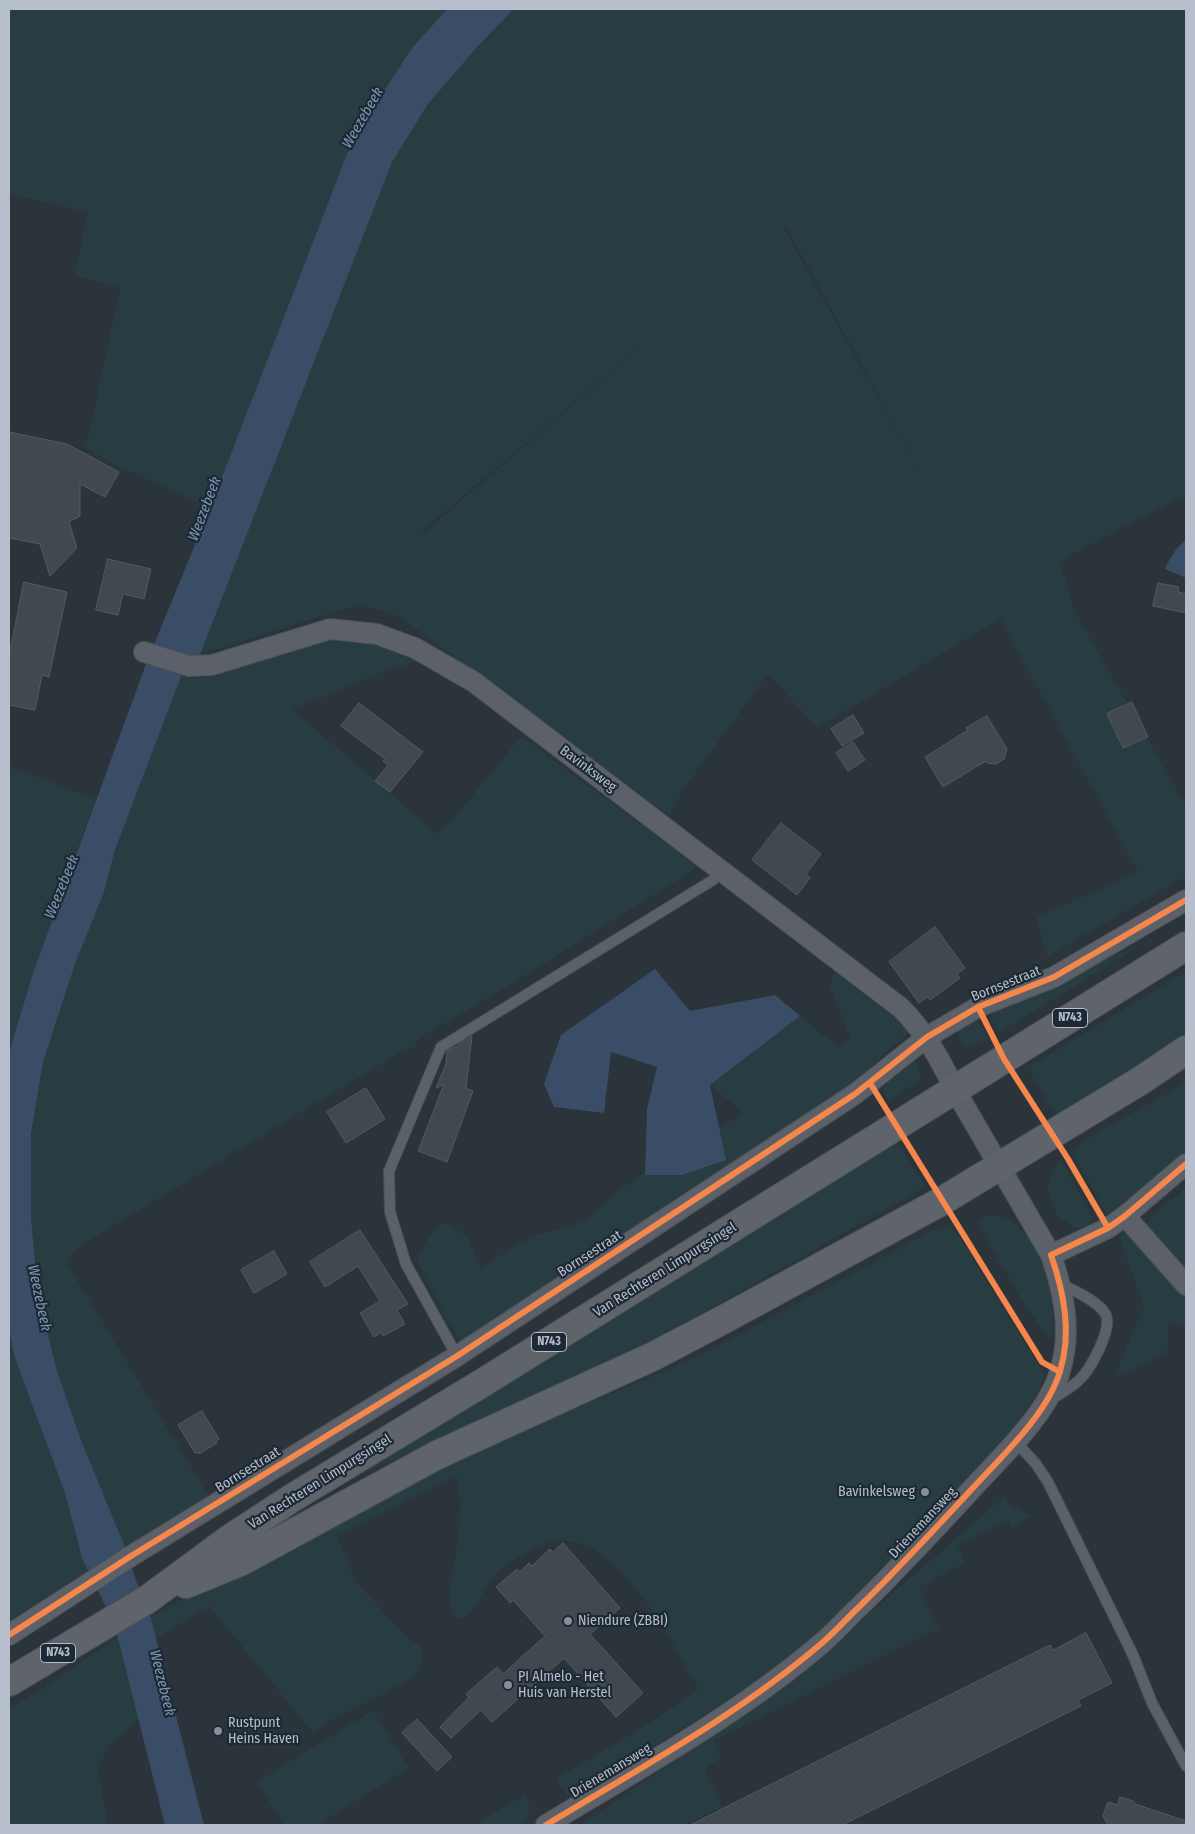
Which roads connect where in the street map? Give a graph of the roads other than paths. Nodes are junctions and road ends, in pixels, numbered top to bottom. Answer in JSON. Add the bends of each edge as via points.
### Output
{"nodes":[{"id":1,"x":144,"y":652,"type":"dead end"},
{"id":2,"x":721,"y":871,"type":"junction"},
{"id":3,"x":1186,"y":900,"type":"edge"},
{"id":4,"x":1186,"y":946,"type":"edge"},
{"id":5,"x":927,"y":1037,"type":"junction"},
{"id":6,"x":1186,"y":1050,"type":"edge"},
{"id":7,"x":955,"y":1090,"type":"junction"},
{"id":8,"x":1186,"y":1164,"type":"edge"},
{"id":9,"x":999,"y":1168,"type":"junction"},
{"id":10,"x":1125,"y":1216,"type":"junction"},
{"id":11,"x":1052,"y":1255,"type":"junction"},
{"id":12,"x":1061,"y":1284,"type":"junction"},
{"id":13,"x":1186,"y":1286,"type":"edge"},
{"id":14,"x":457,"y":1356,"type":"junction"},
{"id":15,"x":1045,"y":1403,"type":"junction"},
{"id":16,"x":1016,"y":1442,"type":"junction"},
{"id":17,"x":148,"y":1599,"type":"junction"},
{"id":18,"x":9,"y":1635,"type":"edge"},
{"id":19,"x":9,"y":1682,"type":"edge"},
{"id":20,"x":1186,"y":1766,"type":"edge"},
{"id":21,"x":546,"y":1825,"type":"edge"}],
"edges":[{"from":1,"to":2,"type":"street","name":"Bavinksweg","via":[[189,666],[212,664],[330,629],[377,634],[415,648],[474,682]]},
{"from":2,"to":5,"type":"street","name":"Bavinksweg","via":[[901,1008]]},
{"from":2,"to":14,"type":"lane","via":[[713,880],[441,1047],[388,1171],[390,1212],[406,1264]]},
{"from":3,"to":5,"type":"street","name":"Bornsestraat","via":[[1054,977],[978,1007]]},
{"from":4,"to":7,"type":"main road","name":"Van Rechteren Limpurgsingel","number":"N743"},
{"from":5,"to":7,"type":"street","name":"Bavinksweg"},
{"from":5,"to":14,"type":"street","name":"Bornsestraat","via":[[856,1094]]},
{"from":6,"to":9,"type":"main road","name":"Van Rechteren Limpurgsingel","number":"N743"},
{"from":7,"to":9,"type":"street"},
{"from":7,"to":17,"type":"main road","name":"Van Rechteren Limpurgsingel","number":"N743","via":[[292,1498]]},
{"from":8,"to":10,"type":"street"},
{"from":9,"to":11,"type":"street","name":"Drienemansweg"},
{"from":9,"to":17,"type":"main road","name":"Van Rechteren Limpurgsingel","number":"N743","via":[[654,1356],[437,1455],[242,1561]]},
{"from":10,"to":11,"type":"street","via":[[1108,1228]]},
{"from":10,"to":13,"type":"street"},
{"from":11,"to":12,"type":"street","name":"Drienemansweg"},
{"from":12,"to":15,"type":"street","name":"Drienemansweg","via":[[1066,1344],[1060,1372]]},
{"from":12,"to":15,"type":"lane","via":[[1090,1298],[1106,1314],[1107,1329],[1093,1361],[1079,1381]]},
{"from":14,"to":18,"type":"street","name":"Bornsestraat","via":[[131,1556]]},
{"from":15,"to":16,"type":"street","name":"Drienemansweg"},
{"from":16,"to":20,"type":"lane","via":[[1048,1482],[1133,1655],[1152,1703]]},
{"from":16,"to":21,"type":"street","name":"Drienemansweg","via":[[822,1643],[726,1716]]},
{"from":17,"to":19,"type":"main road","name":"Van Rechteren Limpurgsingel","number":"N743"}]}
